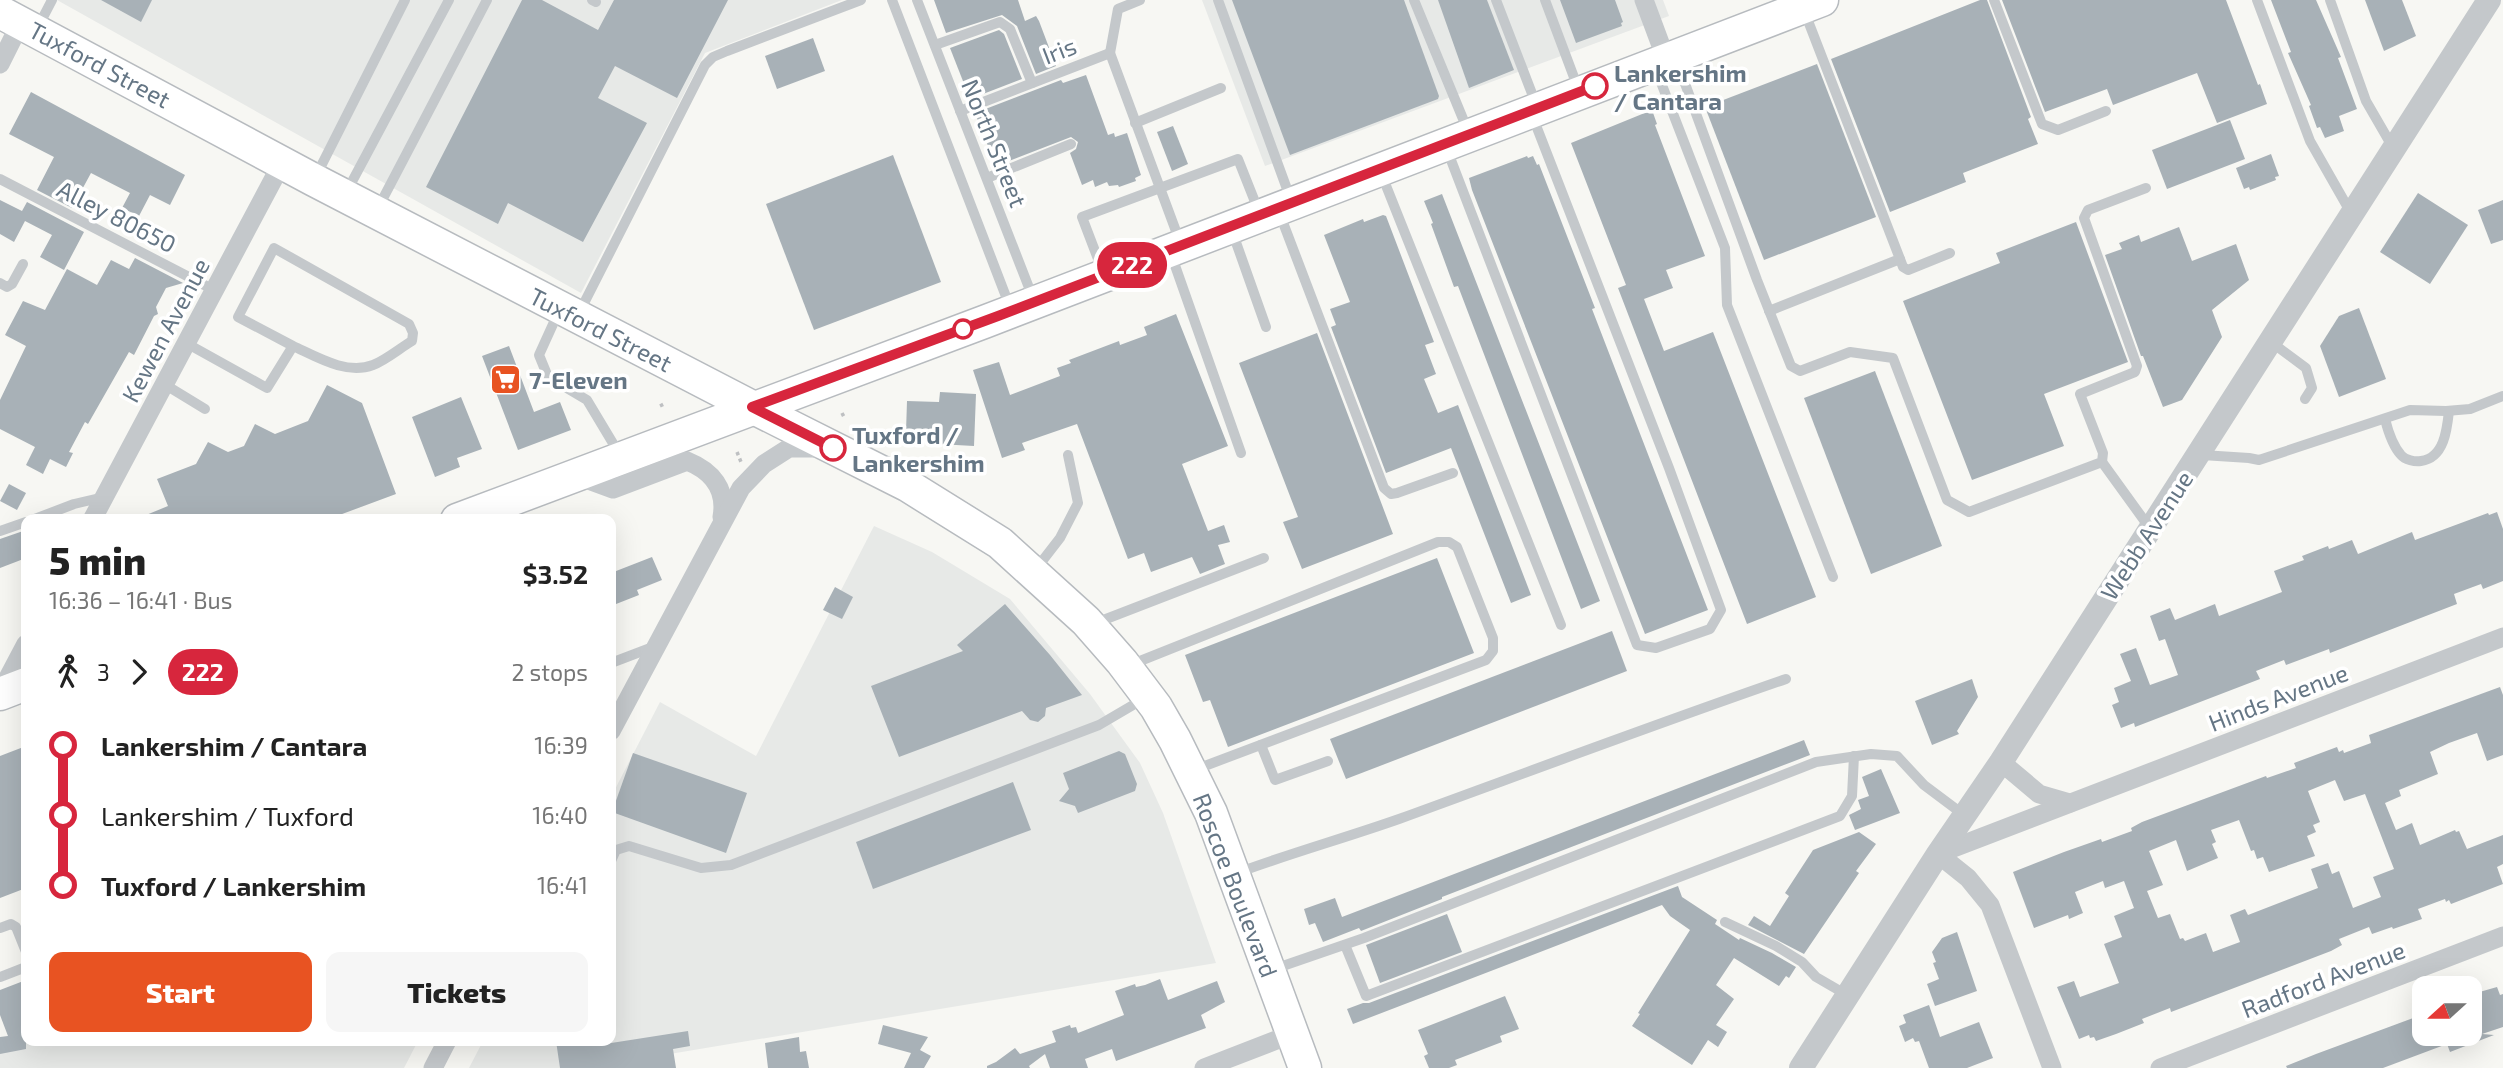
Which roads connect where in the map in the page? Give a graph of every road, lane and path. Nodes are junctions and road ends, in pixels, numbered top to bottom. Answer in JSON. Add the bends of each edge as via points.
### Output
{"nodes":[{"id":1,"x":52,"y":0,"type":"edge"},
{"id":2,"x":405,"y":0,"type":"edge"},
{"id":3,"x":449,"y":0,"type":"edge"},
{"id":4,"x":486,"y":0,"type":"edge"},
{"id":5,"x":861,"y":0,"type":"edge"},
{"id":6,"x":892,"y":0,"type":"edge"},
{"id":7,"x":917,"y":0,"type":"edge"},
{"id":8,"x":1140,"y":0,"type":"edge"},
{"id":9,"x":1218,"y":0,"type":"edge"},
{"id":10,"x":1414,"y":0,"type":"edge"},
{"id":11,"x":1496,"y":0,"type":"edge"},
{"id":12,"x":1545,"y":0,"type":"edge"},
{"id":13,"x":1643,"y":0,"type":"edge"},
{"id":14,"x":1994,"y":0,"type":"edge"},
{"id":15,"x":2257,"y":0,"type":"edge"},
{"id":16,"x":2330,"y":0,"type":"edge"},
{"id":17,"x":2489,"y":0,"type":"edge"},
{"id":18,"x":1813,"y":4,"type":"edge"},
{"id":19,"x":19,"y":21,"type":"edge"},
{"id":20,"x":934,"y":45,"type":"junction"},
{"id":21,"x":1110,"y":53,"type":"junction"},
{"id":22,"x":1665,"y":59,"type":"junction"},
{"id":23,"x":0,"y":64,"type":"edge"},
{"id":24,"x":1032,"y":83,"type":"junction"},
{"id":25,"x":1221,"y":88,"type":"dead end"},
{"id":26,"x":1580,"y":92,"type":"junction"},
{"id":27,"x":1534,"y":110,"type":"junction"},
{"id":28,"x":960,"y":111,"type":"junction"},
{"id":29,"x":2106,"y":111,"type":"dead end"},
{"id":30,"x":1135,"y":123,"type":"junction"},
{"id":31,"x":1457,"y":140,"type":"junction"},
{"id":32,"x":1072,"y":144,"type":"dead end"},
{"id":33,"x":2394,"y":150,"type":"junction"},
{"id":34,"x":282,"y":163,"type":"junction"},
{"id":35,"x":1379,"y":170,"type":"junction"},
{"id":36,"x":987,"y":178,"type":"junction"},
{"id":37,"x":0,"y":179,"type":"edge"},
{"id":38,"x":314,"y":180,"type":"junction"},
{"id":39,"x":1159,"y":187,"type":"junction"},
{"id":40,"x":2146,"y":188,"type":"dead end"},
{"id":41,"x":344,"y":195,"type":"junction"},
{"id":42,"x":1277,"y":209,"type":"junction"},
{"id":43,"x":376,"y":212,"type":"junction"},
{"id":44,"x":2352,"y":215,"type":"junction"},
{"id":45,"x":1231,"y":227,"type":"junction"},
{"id":46,"x":1176,"y":248,"type":"junction"},
{"id":47,"x":1950,"y":253,"type":"dead end"},
{"id":48,"x":1900,"y":259,"type":"junction"},
{"id":49,"x":23,"y":264,"type":"dead end"},
{"id":50,"x":1105,"y":275,"type":"junction"},
{"id":51,"x":0,"y":283,"type":"edge"},
{"id":52,"x":214,"y":290,"type":"junction"},
{"id":53,"x":1023,"y":306,"type":"junction"},
{"id":54,"x":1769,"y":311,"type":"junction"},
{"id":55,"x":569,"y":312,"type":"junction"},
{"id":56,"x":1266,"y":327,"type":"dead end"},
{"id":57,"x":2270,"y":342,"type":"junction"},
{"id":58,"x":186,"y":343,"type":"junction"},
{"id":59,"x":293,"y":346,"type":"junction"},
{"id":60,"x":164,"y":384,"type":"junction"},
{"id":61,"x":2503,"y":396,"type":"edge"},
{"id":62,"x":2305,"y":399,"type":"dead end"},
{"id":63,"x":666,"y":403,"type":"dead end"},
{"id":64,"x":660,"y":406,"type":"dead end"},
{"id":65,"x":752,"y":407,"type":"junction"},
{"id":66,"x":205,"y":409,"type":"dead end"},
{"id":67,"x":2449,"y":411,"type":"junction"},
{"id":68,"x":842,"y":413,"type":"dead end"},
{"id":69,"x":2385,"y":419,"type":"junction"},
{"id":70,"x":843,"y":426,"type":"junction"},
{"id":71,"x":737,"y":452,"type":"dead end"},
{"id":72,"x":1241,"y":453,"type":"dead end"},
{"id":73,"x":1068,"y":455,"type":"dead end"},
{"id":74,"x":2198,"y":455,"type":"junction"},
{"id":75,"x":621,"y":457,"type":"junction"},
{"id":76,"x":741,"y":462,"type":"dead end"},
{"id":77,"x":2102,"y":462,"type":"junction"},
{"id":78,"x":1453,"y":473,"type":"dead end"},
{"id":79,"x":575,"y":475,"type":"junction"},
{"id":80,"x":104,"y":497,"type":"junction"},
{"id":81,"x":48,"y":514,"type":"edge"},
{"id":82,"x":95,"y":514,"type":"edge"},
{"id":83,"x":473,"y":514,"type":"edge"},
{"id":84,"x":721,"y":522,"type":"junction"},
{"id":85,"x":21,"y":524,"type":"edge"},
{"id":86,"x":2150,"y":529,"type":"junction"},
{"id":87,"x":0,"y":531,"type":"edge"},
{"id":88,"x":1264,"y":558,"type":"dead end"},
{"id":89,"x":1034,"y":572,"type":"junction"},
{"id":90,"x":1833,"y":577,"type":"dead end"},
{"id":91,"x":1090,"y":625,"type":"junction"},
{"id":92,"x":1561,"y":625,"type":"dead end"},
{"id":93,"x":2503,"y":637,"type":"edge"},
{"id":94,"x":656,"y":646,"type":"junction"},
{"id":95,"x":21,"y":654,"type":"edge"},
{"id":96,"x":616,"y":661,"type":"edge"},
{"id":97,"x":1126,"y":666,"type":"junction"},
{"id":98,"x":1786,"y":679,"type":"dead end"},
{"id":99,"x":21,"y":686,"type":"edge"},
{"id":100,"x":0,"y":694,"type":"edge"},
{"id":101,"x":1152,"y":701,"type":"junction"},
{"id":102,"x":616,"y":722,"type":"edge"},
{"id":103,"x":1261,"y":745,"type":"junction"},
{"id":104,"x":1854,"y":756,"type":"junction"},
{"id":105,"x":1328,"y":761,"type":"dead end"},
{"id":106,"x":2001,"y":762,"type":"junction"},
{"id":107,"x":1191,"y":771,"type":"junction"},
{"id":108,"x":2070,"y":803,"type":"junction"},
{"id":109,"x":1965,"y":815,"type":"junction"},
{"id":110,"x":616,"y":850,"type":"edge"},
{"id":111,"x":1938,"y":854,"type":"junction"},
{"id":112,"x":1234,"y":875,"type":"junction"},
{"id":113,"x":1725,"y":922,"type":"dead end"},
{"id":114,"x":0,"y":928,"type":"edge"},
{"id":115,"x":2503,"y":936,"type":"edge"},
{"id":116,"x":21,"y":940,"type":"edge"},
{"id":117,"x":1345,"y":945,"type":"junction"},
{"id":118,"x":21,"y":969,"type":"edge"},
{"id":119,"x":1269,"y":971,"type":"junction"},
{"id":120,"x":0,"y":977,"type":"edge"},
{"id":121,"x":1847,"y":995,"type":"junction"},
{"id":122,"x":1292,"y":1034,"type":"junction"},
{"id":123,"x":444,"y":1046,"type":"edge"},
{"id":124,"x":433,"y":1068,"type":"edge"},
{"id":125,"x":1205,"y":1068,"type":"edge"},
{"id":126,"x":1305,"y":1068,"type":"edge"},
{"id":127,"x":1801,"y":1068,"type":"edge"},
{"id":128,"x":2052,"y":1068,"type":"edge"},
{"id":129,"x":2160,"y":1068,"type":"edge"}],
"edges":[{"from":1,"to":19,"type":"lane"},
{"from":2,"to":38,"type":"lane"},
{"from":3,"to":41,"type":"lane"},
{"from":4,"to":43,"type":"lane"},
{"from":5,"to":55,"type":"lane","via":[[727,51],[705,65]]},
{"from":6,"to":53,"type":"lane"},
{"from":7,"to":20,"type":"lane","name":"North Street"},
{"from":8,"to":21,"type":"lane","name":"Iris","via":[[1118,9]]},
{"from":9,"to":42,"type":"lane"},
{"from":10,"to":31,"type":"lane"},
{"from":11,"to":27,"type":"lane"},
{"from":12,"to":26,"type":"lane"},
{"from":13,"to":22,"type":"street"},
{"from":14,"to":29,"type":"lane","via":[[2042,124],[2058,130]]},
{"from":15,"to":44,"type":"lane","via":[[2310,141]]},
{"from":16,"to":33,"type":"lane","via":[[2367,101]]},
{"from":17,"to":33,"type":"street","name":"Webb Avenue"},
{"from":18,"to":22,"type":"main road"},
{"from":18,"to":48,"type":"lane"},
{"from":19,"to":23,"type":"street"},
{"from":19,"to":34,"type":"main road","name":"Tuxford Street"},
{"from":20,"to":24,"type":"lane","via":[[1000,22],[1010,29]]},
{"from":20,"to":28,"type":"lane","name":"North Street"},
{"from":21,"to":24,"type":"lane","name":"Iris"},
{"from":21,"to":30,"type":"lane"},
{"from":22,"to":26,"type":"main road"},
{"from":22,"to":54,"type":"lane"},
{"from":22,"to":90,"type":"lane","via":[[1725,248],[1727,305]]},
{"from":24,"to":28,"type":"lane","name":"Iris"},
{"from":25,"to":30,"type":"lane"},
{"from":26,"to":27,"type":"main road"},
{"from":27,"to":31,"type":"main road"},
{"from":27,"to":31,"type":"lane","via":[[1721,610],[1710,629],[1656,648],[1637,645]]},
{"from":28,"to":36,"type":"lane","name":"North Street"},
{"from":30,"to":39,"type":"lane"},
{"from":31,"to":35,"type":"main road"},
{"from":32,"to":36,"type":"lane"},
{"from":33,"to":44,"type":"street","name":"Webb Avenue"},
{"from":34,"to":38,"type":"main road","name":"Tuxford Street"},
{"from":34,"to":52,"type":"street","name":"Kewen Avenue"},
{"from":35,"to":42,"type":"main road"},
{"from":35,"to":92,"type":"lane"},
{"from":36,"to":53,"type":"lane","name":"North Street"},
{"from":37,"to":52,"type":"lane","name":"Alley 80650"},
{"from":38,"to":41,"type":"main road","name":"Tuxford Street"},
{"from":39,"to":42,"type":"lane","via":[[1238,159]]},
{"from":39,"to":46,"type":"lane"},
{"from":39,"to":50,"type":"lane","via":[[1082,217]]},
{"from":40,"to":77,"type":"lane","via":[[2088,210],[2084,218],[2137,366],[2134,372],[2080,394],[2103,453]]},
{"from":41,"to":43,"type":"main road","name":"Tuxford Street"},
{"from":42,"to":45,"type":"main road"},
{"from":42,"to":78,"type":"lane","via":[[1384,488],[1397,494]]},
{"from":43,"to":55,"type":"main road","name":"Tuxford Street"},
{"from":44,"to":57,"type":"street","name":"Webb Avenue"},
{"from":45,"to":46,"type":"main road"},
{"from":45,"to":56,"type":"lane"},
{"from":46,"to":50,"type":"main road"},
{"from":46,"to":72,"type":"lane"},
{"from":47,"to":48,"type":"lane","via":[[1908,270]]},
{"from":48,"to":54,"type":"lane"},
{"from":49,"to":51,"type":"lane","via":[[12,284]]},
{"from":50,"to":53,"type":"main road"},
{"from":52,"to":58,"type":"street","name":"Kewen Avenue"},
{"from":53,"to":65,"type":"main road"},
{"from":54,"to":77,"type":"lane","via":[[1791,366],[1800,372],[1850,352],[1893,359],[1947,500],[1969,512]]},
{"from":55,"to":65,"type":"main road","name":"Tuxford Street"},
{"from":55,"to":75,"type":"lane","via":[[539,355],[548,377],[587,400]]},
{"from":57,"to":62,"type":"lane","via":[[2306,368],[2312,388]]},
{"from":57,"to":74,"type":"street","name":"Webb Avenue"},
{"from":58,"to":59,"type":"lane","via":[[267,388]]},
{"from":58,"to":60,"type":"street","name":"Kewen Avenue"},
{"from":59,"to":59,"type":"lane","via":[[357,368],[374,365],[412,341],[413,333],[409,324],[274,248],[238,317]]},
{"from":60,"to":66,"type":"lane"},
{"from":60,"to":80,"type":"street","name":"Kewen Avenue"},
{"from":61,"to":67,"type":"lane","via":[[2470,409]]},
{"from":63,"to":64,"type":"path"},
{"from":65,"to":70,"type":"main road","name":"Tuxford Street"},
{"from":65,"to":75,"type":"main road"},
{"from":67,"to":69,"type":"lane","via":[[2410,410]]},
{"from":67,"to":69,"type":"lane","via":[[2440,450],[2416,462],[2402,457]]},
{"from":68,"to":70,"type":"path"},
{"from":69,"to":74,"type":"lane","via":[[2259,460]]},
{"from":70,"to":84,"type":"street","via":[[772,457],[741,488]]},
{"from":70,"to":89,"type":"main road","name":"Tuxford Street","via":[[906,485],[960,516]]},
{"from":71,"to":76,"type":"path"},
{"from":73,"to":89,"type":"lane","via":[[1078,503],[1060,538]]},
{"from":74,"to":86,"type":"street","name":"Webb Avenue"},
{"from":75,"to":79,"type":"main road"},
{"from":77,"to":86,"type":"lane"},
{"from":79,"to":83,"type":"main road"},
{"from":79,"to":84,"type":"street","via":[[614,489],[687,461],[708,473],[721,491]]},
{"from":80,"to":81,"type":"lane"},
{"from":80,"to":82,"type":"street","name":"Kewen Avenue"},
{"from":84,"to":94,"type":"street"},
{"from":85,"to":87,"type":"lane"},
{"from":86,"to":106,"type":"street","name":"Webb Avenue"},
{"from":88,"to":91,"type":"lane"},
{"from":89,"to":91,"type":"main road","name":"Tuxford Street"},
{"from":91,"to":97,"type":"main road","name":"Tuxford Street"},
{"from":93,"to":108,"type":"street","name":"Hinds Avenue"},
{"from":94,"to":96,"type":"lane"},
{"from":94,"to":102,"type":"street"},
{"from":95,"to":100,"type":"street"},
{"from":97,"to":101,"type":"main road","name":"Tuxford Street"},
{"from":97,"to":103,"type":"lane","via":[[1438,542],[1457,547],[1493,638],[1493,651],[1486,660]]},
{"from":98,"to":112,"type":"lane"},
{"from":99,"to":100,"type":"main road"},
{"from":101,"to":107,"type":"main road","name":"Roscoe Boulevard"},
{"from":101,"to":110,"type":"lane","via":[[732,864],[701,868],[629,846]]},
{"from":103,"to":105,"type":"lane","via":[[1275,780]]},
{"from":103,"to":107,"type":"lane"},
{"from":104,"to":109,"type":"lane","via":[[1898,756],[1924,785]]},
{"from":104,"to":117,"type":"lane","via":[[1816,762]]},
{"from":104,"to":117,"type":"lane","via":[[1852,796],[1840,816],[1366,996]]},
{"from":106,"to":108,"type":"street","via":[[2039,794]]},
{"from":106,"to":109,"type":"street","name":"Webb Avenue"},
{"from":107,"to":112,"type":"main road","name":"Roscoe Boulevard"},
{"from":108,"to":111,"type":"street","name":"Hinds Avenue"},
{"from":109,"to":111,"type":"street","name":"Webb Avenue"},
{"from":111,"to":121,"type":"street","name":"Webb Avenue"},
{"from":111,"to":128,"type":"street","via":[[1968,878],[1990,905]]},
{"from":112,"to":119,"type":"main road","name":"Roscoe Boulevard"},
{"from":113,"to":121,"type":"lane","via":[[1776,946]]},
{"from":114,"to":116,"type":"lane","via":[[11,924]]},
{"from":115,"to":129,"type":"street","name":"Radford Avenue"},
{"from":117,"to":119,"type":"lane"},
{"from":118,"to":120,"type":"lane"},
{"from":119,"to":122,"type":"main road","name":"Roscoe Boulevard"},
{"from":121,"to":127,"type":"street","name":"Webb Avenue"},
{"from":122,"to":125,"type":"street"},
{"from":122,"to":126,"type":"main road","name":"Roscoe Boulevard"},
{"from":123,"to":124,"type":"street"}]}
